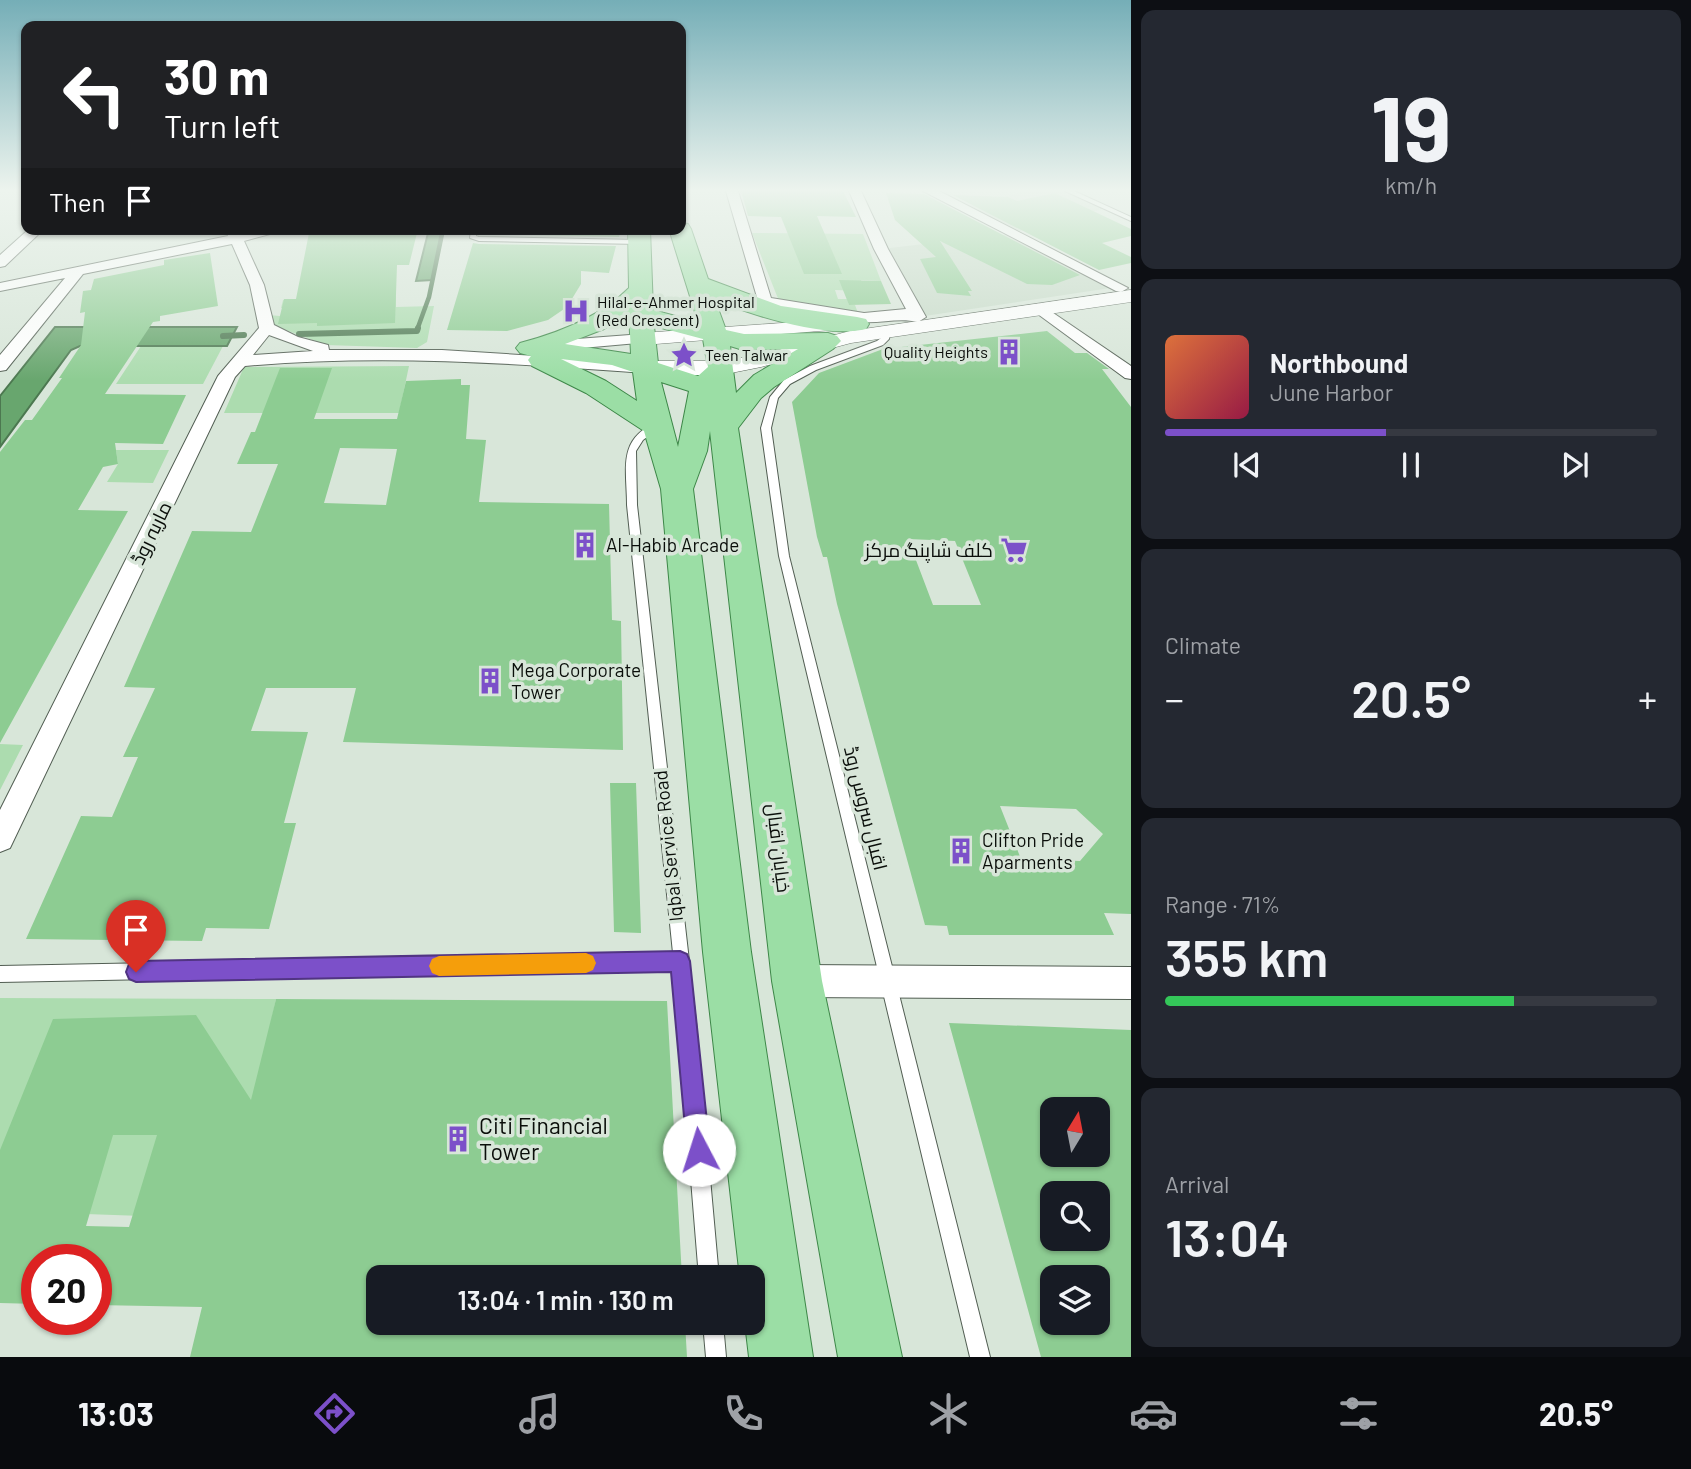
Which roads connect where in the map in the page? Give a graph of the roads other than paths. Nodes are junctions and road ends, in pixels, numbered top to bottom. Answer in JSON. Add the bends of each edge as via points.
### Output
{"nodes":[{"id":1,"x":156,"y":254,"type":"edge"},
{"id":2,"x":244,"y":254,"type":"edge"},
{"id":3,"x":640,"y":254,"type":"edge"},
{"id":4,"x":678,"y":254,"type":"edge"},
{"id":5,"x":688,"y":254,"type":"edge"},
{"id":6,"x":751,"y":254,"type":"edge"},
{"id":7,"x":887,"y":254,"type":"edge"},
{"id":8,"x":1056,"y":254,"type":"edge"},
{"id":9,"x":76,"y":274,"type":"junction"},
{"id":10,"x":699,"y":284,"type":"junction"},
{"id":11,"x":0,"y":287,"type":"edge"},
{"id":12,"x":641,"y":289,"type":"junction"},
{"id":13,"x":1128,"y":290,"type":"edge"},
{"id":14,"x":767,"y":307,"type":"junction"},
{"id":15,"x":1040,"y":309,"type":"junction"},
{"id":16,"x":658,"y":313,"type":"junction"},
{"id":17,"x":920,"y":318,"type":"junction"},
{"id":18,"x":857,"y":324,"type":"junction"},
{"id":19,"x":267,"y":328,"type":"junction"},
{"id":20,"x":886,"y":331,"type":"junction"},
{"id":21,"x":715,"y":335,"type":"junction"},
{"id":22,"x":748,"y":337,"type":"junction"},
{"id":23,"x":828,"y":341,"type":"junction"},
{"id":24,"x":535,"y":354,"type":"junction"},
{"id":25,"x":309,"y":355,"type":"junction"},
{"id":26,"x":240,"y":361,"type":"junction"},
{"id":27,"x":610,"y":361,"type":"junction"},
{"id":28,"x":0,"y":366,"type":"edge"},
{"id":29,"x":646,"y":368,"type":"junction"},
{"id":30,"x":1131,"y":374,"type":"edge"},
{"id":31,"x":717,"y":394,"type":"junction"},
{"id":32,"x":656,"y":426,"type":"junction"},
{"id":33,"x":677,"y":489,"type":"junction"},
{"id":34,"x":0,"y":839,"type":"edge"},
{"id":35,"x":680,"y":961,"type":"junction"},
{"id":36,"x":0,"y":974,"type":"edge"},
{"id":37,"x":797,"y":981,"type":"junction"},
{"id":38,"x":889,"y":981,"type":"junction"},
{"id":39,"x":1131,"y":984,"type":"edge"},
{"id":40,"x":708,"y":1265,"type":"edge"},
{"id":41,"x":714,"y":1335,"type":"edge"},
{"id":42,"x":716,"y":1357,"type":"edge"},
{"id":43,"x":780,"y":1357,"type":"edge"},
{"id":44,"x":870,"y":1357,"type":"edge"},
{"id":45,"x":980,"y":1357,"type":"edge"}],
"edges":[{"from":1,"to":9,"type":"street"},
{"from":2,"to":19,"type":"street","via":[[257,285]]},
{"from":3,"to":12,"type":"main road"},
{"from":4,"to":16,"type":"main road"},
{"from":5,"to":10,"type":"main road","name":"خیابان اقبال"},
{"from":6,"to":14,"type":"street"},
{"from":7,"to":17,"type":"street"},
{"from":8,"to":13,"type":"street"},
{"from":9,"to":11,"type":"street"},
{"from":9,"to":28,"type":"street"},
{"from":10,"to":14,"type":"main road"},
{"from":10,"to":21,"type":"main road","name":"خیابان اقبال"},
{"from":12,"to":16,"type":"main road"},
{"from":12,"to":24,"type":"main road","via":[[620,310]]},
{"from":13,"to":15,"type":"street"},
{"from":13,"to":17,"type":"street"},
{"from":14,"to":17,"type":"street","via":[[864,318]]},
{"from":14,"to":18,"type":"main road","via":[[807,320]]},
{"from":15,"to":17,"type":"street"},
{"from":15,"to":30,"type":"street"},
{"from":16,"to":21,"type":"main road"},
{"from":16,"to":24,"type":"street"},
{"from":16,"to":27,"type":"main road"},
{"from":16,"to":29,"type":"main road"},
{"from":17,"to":18,"type":"street"},
{"from":17,"to":20,"type":"street"},
{"from":18,"to":22,"type":"street"},
{"from":19,"to":24,"type":"street","via":[[316,347],[344,350]]},
{"from":19,"to":25,"type":"street","via":[[284,346]]},
{"from":19,"to":26,"type":"street","name":"ماریہ روڈ"},
{"from":20,"to":23,"type":"street"},
{"from":20,"to":38,"type":"lane","name":"اقبال سروس روڈ","via":[[880,343],[787,382],[774,397],[766,428],[785,556]]},
{"from":21,"to":22,"type":"main road"},
{"from":21,"to":31,"type":"main road","name":"خیابان اقبال"},
{"from":22,"to":23,"type":"main road"},
{"from":22,"to":31,"type":"main road"},
{"from":23,"to":31,"type":"street","via":[[761,361]]},
{"from":23,"to":31,"type":"main road","via":[[751,392]]},
{"from":24,"to":25,"type":"street"},
{"from":24,"to":27,"type":"main road"},
{"from":24,"to":32,"type":"main road"},
{"from":25,"to":26,"type":"street"},
{"from":26,"to":34,"type":"street","name":"ماریہ روڈ","via":[[228,376]]},
{"from":27,"to":29,"type":"main road"},
{"from":29,"to":31,"type":"main road"},
{"from":29,"to":32,"type":"main road"},
{"from":31,"to":33,"type":"main road"},
{"from":31,"to":37,"type":"main road","name":"خیابان اقبال"},
{"from":32,"to":33,"type":"main road"},
{"from":32,"to":35,"type":"lane","name":"Iqbal Service Road","via":[[639,438],[631,451],[632,505]]},
{"from":33,"to":43,"type":"main road","via":[[727,952]]},
{"from":35,"to":36,"type":"lane"},
{"from":35,"to":40,"type":"lane","name":"Iqbal Service Road"},
{"from":37,"to":38,"type":"street"},
{"from":37,"to":44,"type":"main road","name":"خیابان اقبال"},
{"from":38,"to":39,"type":"street"},
{"from":38,"to":45,"type":"lane","name":"اقبال سروس روڈ"},
{"from":41,"to":42,"type":"lane"}]}
